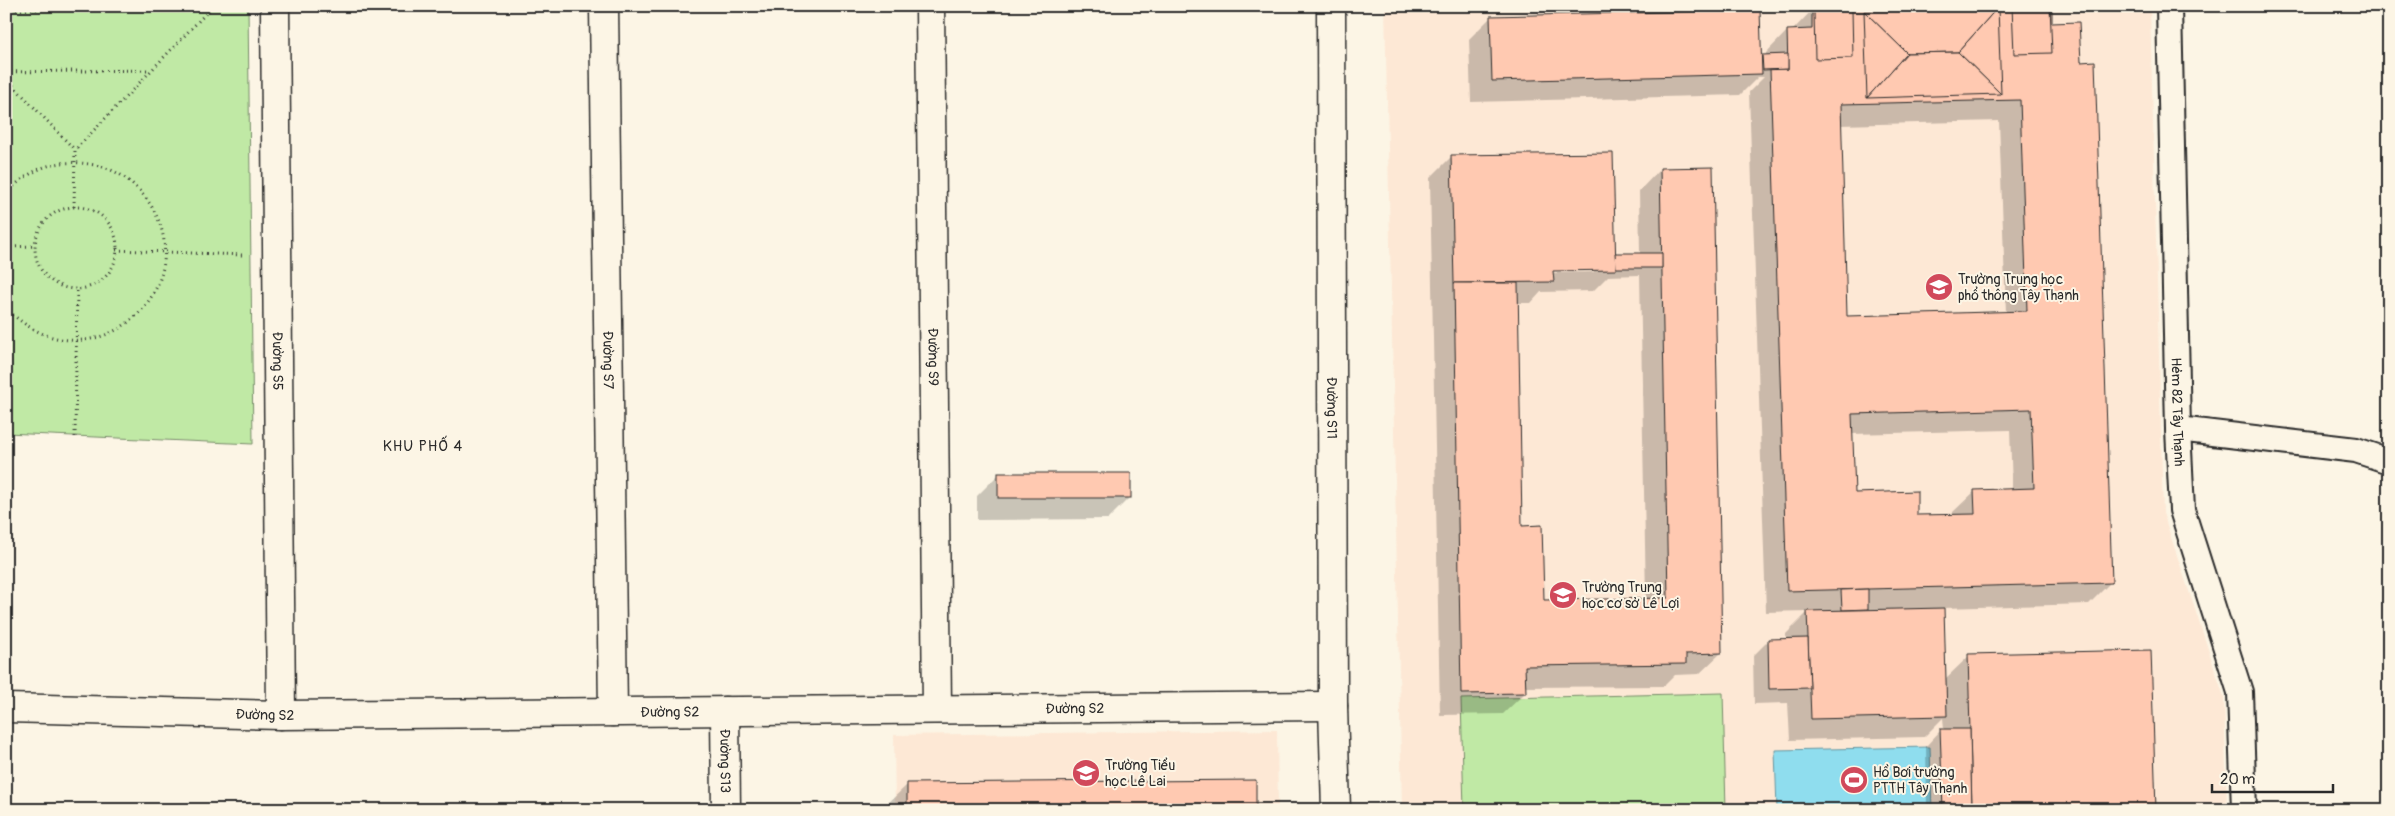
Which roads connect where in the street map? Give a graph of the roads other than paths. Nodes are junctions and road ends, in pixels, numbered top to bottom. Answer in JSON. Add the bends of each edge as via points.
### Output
{"nodes":[{"id":1,"x":275,"y":6,"type":"edge"},
{"id":2,"x":604,"y":6,"type":"edge"},
{"id":3,"x":930,"y":6,"type":"edge"},
{"id":4,"x":1331,"y":6,"type":"edge"},
{"id":5,"x":2169,"y":6,"type":"edge"},
{"id":6,"x":2178,"y":429,"type":"junction"},
{"id":7,"x":2389,"y":461,"type":"edge"},
{"id":8,"x":1333,"y":706,"type":"junction"},
{"id":9,"x":6,"y":708,"type":"edge"},
{"id":10,"x":937,"y":708,"type":"junction"},
{"id":11,"x":725,"y":711,"type":"junction"},
{"id":12,"x":613,"y":712,"type":"junction"},
{"id":13,"x":281,"y":715,"type":"junction"},
{"id":14,"x":726,"y":810,"type":"edge"},
{"id":15,"x":1336,"y":810,"type":"edge"},
{"id":16,"x":2244,"y":810,"type":"edge"}],
"edges":[{"from":1,"to":13,"type":"street","name":"Đường S5"},
{"from":2,"to":12,"type":"street","name":"Đường S7"},
{"from":3,"to":10,"type":"street","name":"Đường S9"},
{"from":4,"to":8,"type":"street","name":"Đường S11"},
{"from":5,"to":6,"type":"lane","name":"Hẻm 82 Tây Thạnh"},
{"from":6,"to":7,"type":"lane","via":[[2356,450]]},
{"from":6,"to":16,"type":"lane","name":"Hẻm 82 Tây Thạnh","via":[[2182,510],[2240,692]]},
{"from":8,"to":10,"type":"street","name":"Đường S2"},
{"from":8,"to":15,"type":"street","name":"Đường S11"},
{"from":9,"to":13,"type":"street","name":"Đường S2"},
{"from":10,"to":11,"type":"street","name":"Đường S2"},
{"from":11,"to":12,"type":"street","name":"Đường S2"},
{"from":11,"to":14,"type":"street","name":"Đường S13"},
{"from":12,"to":13,"type":"street","name":"Đường S2"}]}
